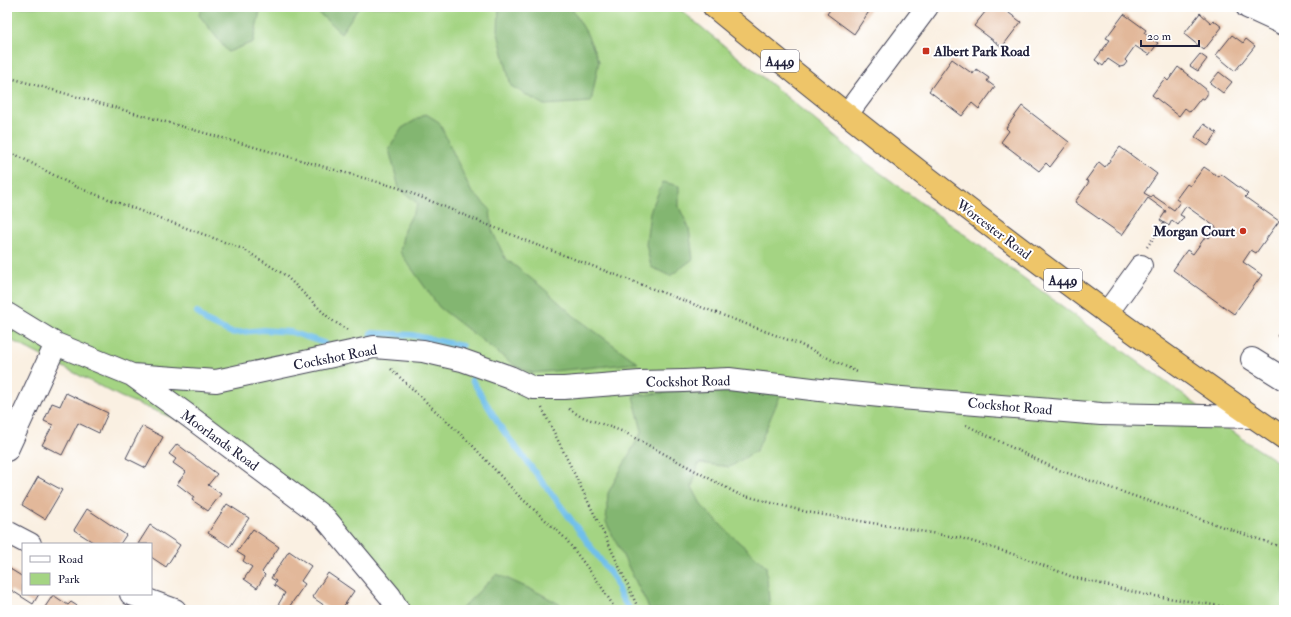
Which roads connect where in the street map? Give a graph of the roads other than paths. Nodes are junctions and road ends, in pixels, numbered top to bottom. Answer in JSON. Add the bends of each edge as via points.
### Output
{"nodes":[{"id":1,"x":714,"y":7,"type":"edge"},
{"id":2,"x":927,"y":7,"type":"edge"},
{"id":3,"x":1248,"y":7,"type":"edge"},
{"id":4,"x":1284,"y":24,"type":"edge"},
{"id":5,"x":847,"y":114,"type":"junction"},
{"id":6,"x":1142,"y":259,"type":"road end"},
{"id":7,"x":1108,"y":313,"type":"junction"},
{"id":8,"x":7,"y":314,"type":"edge"},
{"id":9,"x":56,"y":344,"type":"junction"},
{"id":10,"x":1252,"y":359,"type":"dead end"},
{"id":11,"x":132,"y":375,"type":"junction"},
{"id":12,"x":1284,"y":379,"type":"edge"},
{"id":13,"x":1253,"y":417,"type":"junction"},
{"id":14,"x":1283,"y":435,"type":"edge"},
{"id":15,"x":7,"y":450,"type":"edge"},
{"id":16,"x":7,"y":532,"type":"edge"},
{"id":17,"x":28,"y":543,"type":"edge"},
{"id":18,"x":134,"y":595,"type":"edge"},
{"id":19,"x":389,"y":605,"type":"edge"},
{"id":20,"x":175,"y":610,"type":"edge"}],
"edges":[{"from":1,"to":5,"type":"highway","name":"Worcester Road","number":"A449"},
{"from":2,"to":5,"type":"street"},
{"from":3,"to":4,"type":"street"},
{"from":5,"to":7,"type":"highway","name":"Worcester Road","number":"A449","via":[[932,183]]},
{"from":6,"to":7,"type":"street"},
{"from":7,"to":13,"type":"highway","name":"Worcester Road","number":"A449"},
{"from":8,"to":9,"type":"street","name":"Moorlands Road"},
{"from":9,"to":11,"type":"street","name":"Moorlands Road"},
{"from":9,"to":15,"type":"street"},
{"from":10,"to":12,"type":"street"},
{"from":11,"to":13,"type":"street","name":"Cockshot Road","via":[[216,381],[359,344],[423,351],[462,360],[533,388],[729,379],[820,390],[902,404],[1017,413]]},
{"from":11,"to":19,"type":"street","name":"Moorlands Road","via":[[325,518]]},
{"from":13,"to":14,"type":"highway","name":"Worcester Road","number":"A449"},
{"from":16,"to":17,"type":"street"},
{"from":18,"to":20,"type":"street"}]}
